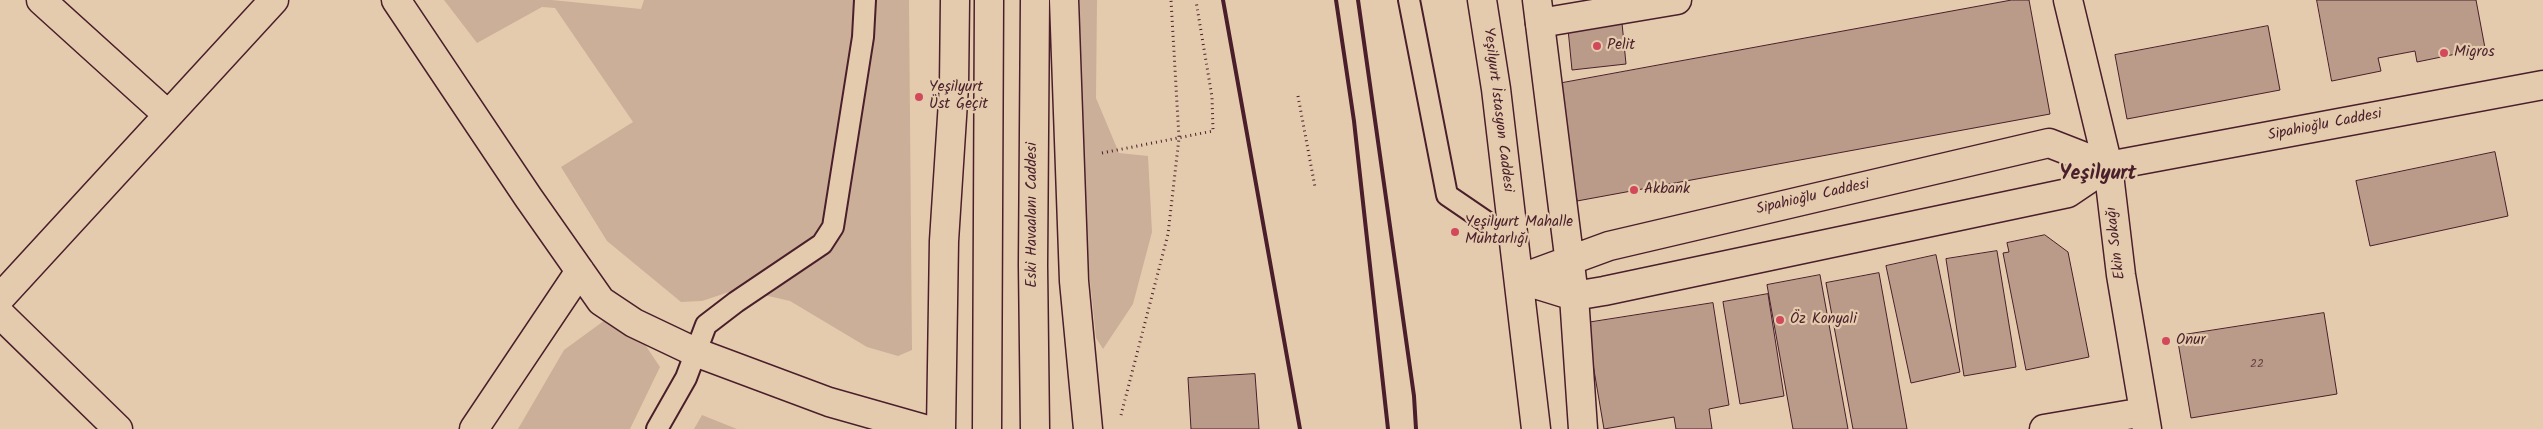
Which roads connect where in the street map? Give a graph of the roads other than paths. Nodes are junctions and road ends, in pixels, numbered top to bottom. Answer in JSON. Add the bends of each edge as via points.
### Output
{"nodes":[{"id":1,"x":41,"y":0,"type":"edge"},
{"id":2,"x":274,"y":0,"type":"edge"},
{"id":3,"x":396,"y":0,"type":"edge"},
{"id":4,"x":865,"y":0,"type":"edge"},
{"id":5,"x":955,"y":0,"type":"edge"},
{"id":6,"x":988,"y":0,"type":"edge"},
{"id":7,"x":1035,"y":0,"type":"edge"},
{"id":8,"x":1064,"y":0,"type":"edge"},
{"id":9,"x":1409,"y":0,"type":"edge"},
{"id":10,"x":1482,"y":0,"type":"edge"},
{"id":11,"x":1677,"y":0,"type":"edge"},
{"id":12,"x":2068,"y":0,"type":"edge"},
{"id":13,"x":1538,"y":12,"type":"edge"},
{"id":14,"x":2543,"y":85,"type":"edge"},
{"id":15,"x":168,"y":115,"type":"junction"},
{"id":16,"x":2108,"y":166,"type":"junction"},
{"id":17,"x":1513,"y":240,"type":"junction"},
{"id":18,"x":1568,"y":261,"type":"junction"},
{"id":19,"x":580,"y":271,"type":"junction"},
{"id":20,"x":1519,"y":279,"type":"junction"},
{"id":21,"x":1574,"y":296,"type":"junction"},
{"id":22,"x":0,"y":298,"type":"edge"},
{"id":23,"x":0,"y":314,"type":"edge"},
{"id":24,"x":695,"y":352,"type":"junction"},
{"id":25,"x":2146,"y":420,"type":"edge"},
{"id":26,"x":118,"y":429,"type":"edge"},
{"id":27,"x":474,"y":429,"type":"edge"},
{"id":28,"x":657,"y":429,"type":"edge"},
{"id":29,"x":924,"y":429,"type":"edge"},
{"id":30,"x":941,"y":429,"type":"edge"},
{"id":31,"x":987,"y":429,"type":"edge"},
{"id":32,"x":1035,"y":429,"type":"edge"},
{"id":33,"x":1088,"y":429,"type":"edge"},
{"id":34,"x":1536,"y":429,"type":"edge"},
{"id":35,"x":1583,"y":429,"type":"edge"},
{"id":36,"x":2044,"y":429,"type":"edge"}],
"edges":[{"from":1,"to":15,"type":"main road"},
{"from":2,"to":15,"type":"main road"},
{"from":3,"to":19,"type":"main road"},
{"from":4,"to":24,"type":"lane","via":[[863,37],[833,227],[822,244],[706,326]]},
{"from":5,"to":30,"type":"main road","via":[[954,86],[944,241]]},
{"from":6,"to":31,"type":"main road"},
{"from":7,"to":32,"type":"main road","name":"Eski Havaalanı Caddesi","via":[[1032,265]]},
{"from":8,"to":33,"type":"main road","via":[[1074,282]]},
{"from":9,"to":17,"type":"lane","via":[[1447,195]]},
{"from":10,"to":17,"type":"main road","name":"Yeşilyurt İstasyon Caddesi"},
{"from":11,"to":13,"type":"main road"},
{"from":12,"to":16,"type":"main road","name":"Ekin Sokağı"},
{"from":13,"to":18,"type":"main road"},
{"from":14,"to":16,"type":"main road","name":"Sipahioğlu Caddesi"},
{"from":15,"to":22,"type":"main road"},
{"from":16,"to":18,"type":"main road","name":"Sipahioğlu Caddesi","via":[[2048,143],[1608,246]]},
{"from":16,"to":21,"type":"main road","name":"Sipahioğlu Caddesi","via":[[2068,193]]},
{"from":16,"to":25,"type":"main road","name":"Ekin Sokağı","via":[[2121,275]]},
{"from":17,"to":20,"type":"main road","name":"Yeşilyurt İstasyon Caddesi"},
{"from":18,"to":20,"type":"main road","name":"Sipahioğlu Caddesi"},
{"from":18,"to":21,"type":"main road"},
{"from":19,"to":24,"type":"main road","via":[[601,301],[634,323]]},
{"from":19,"to":27,"type":"main road"},
{"from":20,"to":21,"type":"main road"},
{"from":20,"to":34,"type":"main road","name":"Yeşilyurt İstasyon Caddesi"},
{"from":21,"to":35,"type":"main road"},
{"from":23,"to":26,"type":"main road"},
{"from":24,"to":28,"type":"lane","via":[[686,378]]},
{"from":24,"to":29,"type":"main road","via":[[829,402]]},
{"from":25,"to":36,"type":"main road"}]}
